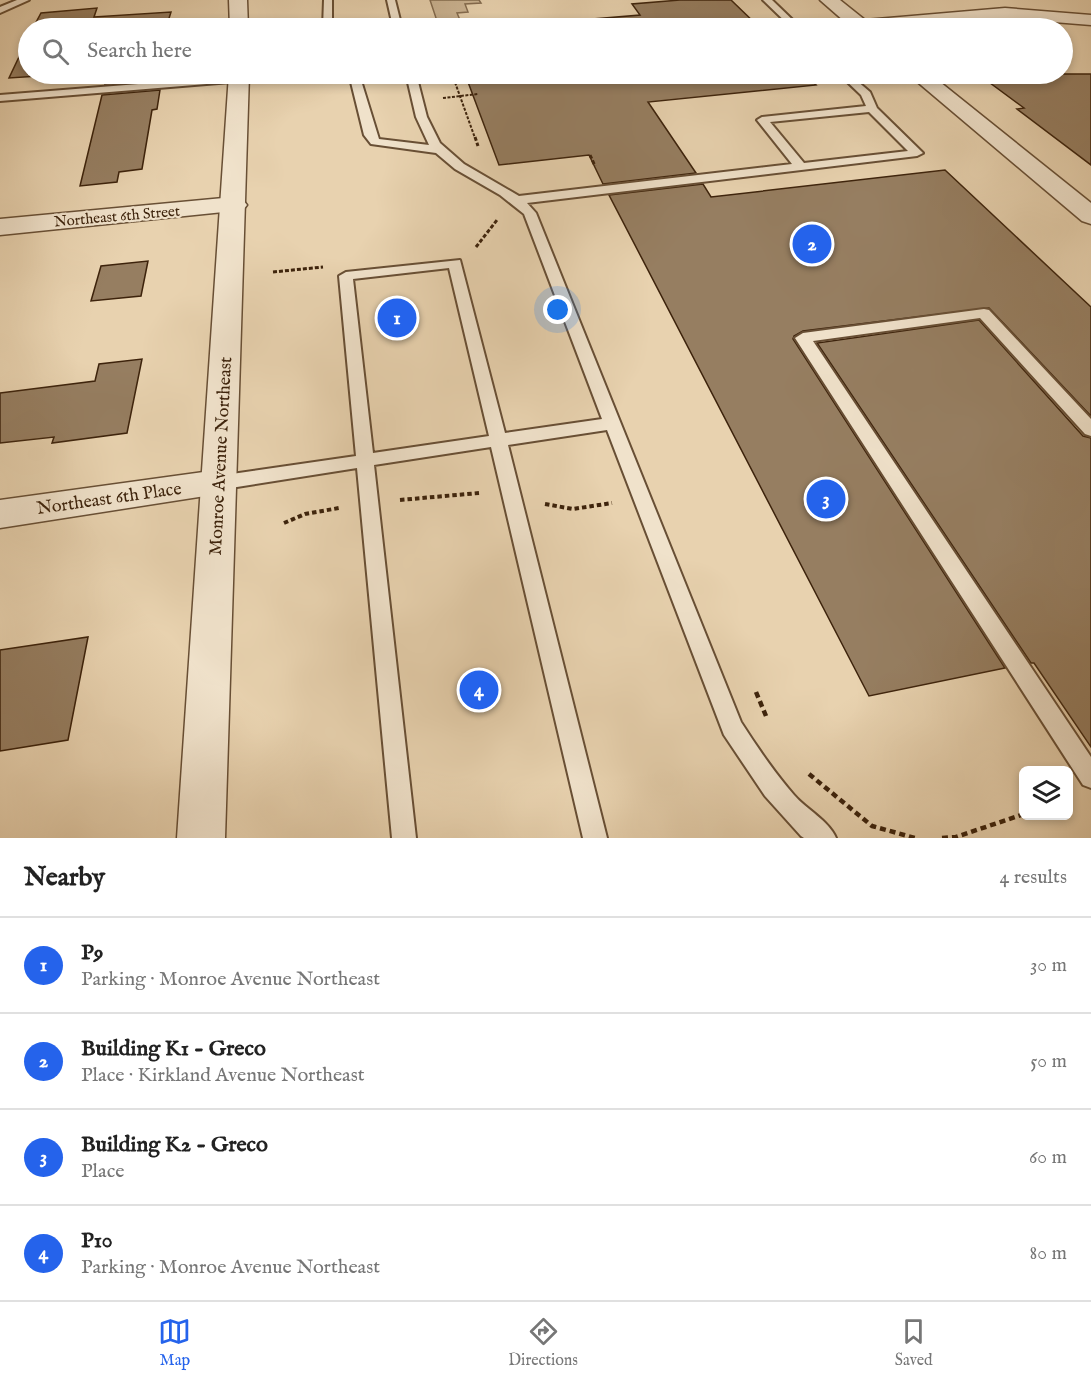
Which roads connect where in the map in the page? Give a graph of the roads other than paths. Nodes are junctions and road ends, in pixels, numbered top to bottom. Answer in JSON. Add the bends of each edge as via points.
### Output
{"nodes":[{"id":1,"x":25,"y":0,"type":"edge"},
{"id":2,"x":238,"y":0,"type":"edge"},
{"id":3,"x":328,"y":0,"type":"edge"},
{"id":4,"x":391,"y":0,"type":"edge"},
{"id":5,"x":767,"y":0,"type":"edge"},
{"id":6,"x":829,"y":0,"type":"edge"},
{"id":7,"x":0,"y":10,"type":"edge"},
{"id":8,"x":238,"y":18,"type":"edge"},
{"id":9,"x":327,"y":18,"type":"edge"},
{"id":10,"x":396,"y":18,"type":"edge"},
{"id":11,"x":786,"y":18,"type":"edge"},
{"id":12,"x":851,"y":18,"type":"edge"},
{"id":13,"x":954,"y":18,"type":"edge"},
{"id":14,"x":1066,"y":18,"type":"edge"},
{"id":15,"x":1073,"y":19,"type":"edge"},
{"id":16,"x":1091,"y":20,"type":"edge"},
{"id":17,"x":152,"y":84,"type":"edge"},
{"id":18,"x":239,"y":84,"type":"edge"},
{"id":19,"x":357,"y":84,"type":"edge"},
{"id":20,"x":414,"y":84,"type":"edge"},
{"id":21,"x":855,"y":84,"type":"edge"},
{"id":22,"x":930,"y":84,"type":"edge"},
{"id":23,"x":0,"y":98,"type":"edge"},
{"id":24,"x":872,"y":109,"type":"junction"},
{"id":25,"x":441,"y":150,"type":"junction"},
{"id":26,"x":801,"y":167,"type":"junction"},
{"id":27,"x":234,"y":205,"type":"junction"},
{"id":28,"x":524,"y":206,"type":"junction"},
{"id":29,"x":1091,"y":216,"type":"edge"},
{"id":30,"x":0,"y":227,"type":"edge"},
{"id":31,"x":612,"y":423,"type":"junction"},
{"id":32,"x":1091,"y":430,"type":"edge"},
{"id":33,"x":498,"y":440,"type":"junction"},
{"id":34,"x":365,"y":461,"type":"junction"},
{"id":35,"x":218,"y":483,"type":"junction"},
{"id":36,"x":0,"y":514,"type":"edge"},
{"id":37,"x":1091,"y":777,"type":"edge"},
{"id":38,"x":201,"y":838,"type":"edge"},
{"id":39,"x":404,"y":838,"type":"edge"},
{"id":40,"x":595,"y":838,"type":"edge"},
{"id":41,"x":824,"y":838,"type":"edge"}],
"edges":[{"from":1,"to":7,"type":"lane"},
{"from":2,"to":8,"type":"street"},
{"from":3,"to":9,"type":"lane"},
{"from":4,"to":10,"type":"lane"},
{"from":5,"to":11,"type":"lane"},
{"from":6,"to":12,"type":"street"},
{"from":13,"to":14,"type":"street","via":[[1005,13]]},
{"from":15,"to":16,"type":"street"},
{"from":17,"to":23,"type":"lane"},
{"from":18,"to":27,"type":"street","name":"Monroe Avenue Northeast"},
{"from":19,"to":25,"type":"lane","via":[[375,142]]},
{"from":20,"to":25,"type":"lane","via":[[427,133]]},
{"from":21,"to":24,"type":"lane","via":[[866,94]]},
{"from":22,"to":29,"type":"street"},
{"from":24,"to":26,"type":"lane","via":[[762,120]]},
{"from":24,"to":26,"type":"lane","via":[[917,153]]},
{"from":25,"to":28,"type":"lane","via":[[446,158]]},
{"from":26,"to":28,"type":"lane"},
{"from":27,"to":30,"type":"street","name":"Northeast 6th Street"},
{"from":27,"to":35,"type":"street","name":"Monroe Avenue Northeast"},
{"from":28,"to":31,"type":"lane"},
{"from":31,"to":33,"type":"lane"},
{"from":31,"to":41,"type":"lane","via":[[732,728],[770,784],[807,826]]},
{"from":32,"to":37,"type":"lane","via":[[984,313],[803,338]]},
{"from":33,"to":34,"type":"lane"},
{"from":33,"to":34,"type":"lane","via":[[455,263],[346,276]]},
{"from":33,"to":40,"type":"lane"},
{"from":34,"to":35,"type":"lane"},
{"from":34,"to":39,"type":"lane"},
{"from":35,"to":36,"type":"street","name":"Northeast 6th Place"},
{"from":35,"to":38,"type":"street","name":"Monroe Avenue Northeast"}]}
